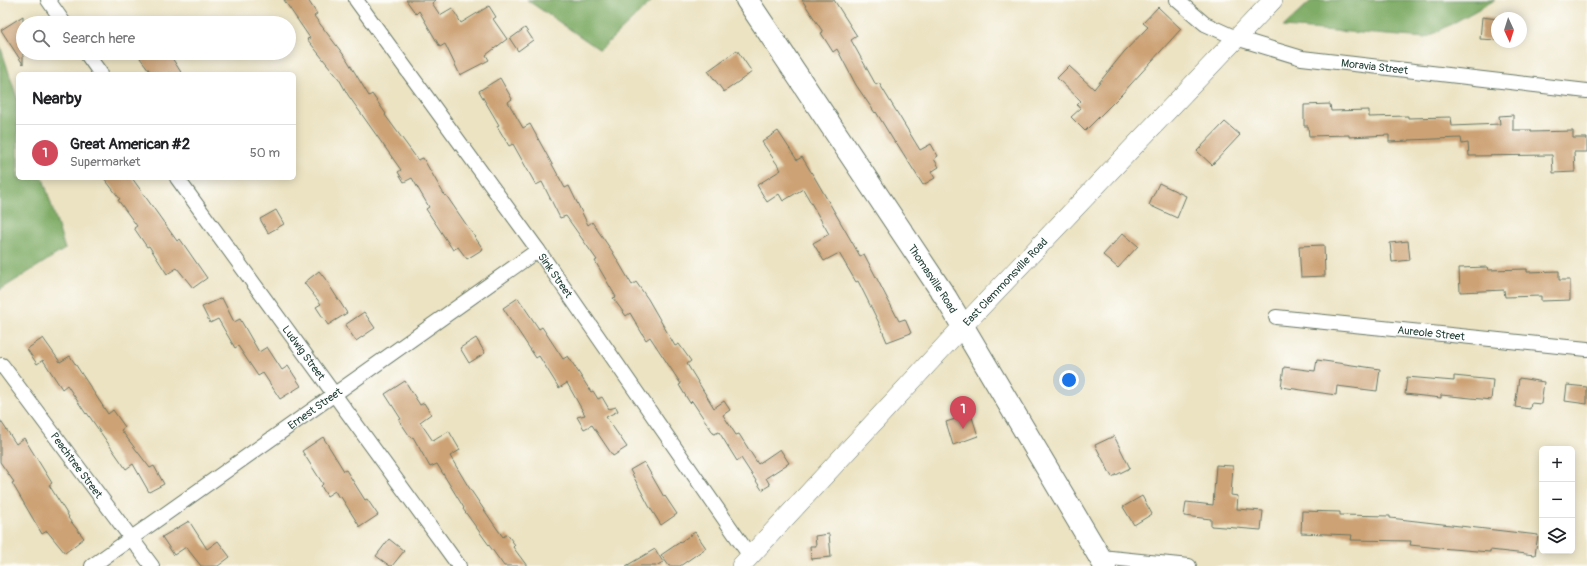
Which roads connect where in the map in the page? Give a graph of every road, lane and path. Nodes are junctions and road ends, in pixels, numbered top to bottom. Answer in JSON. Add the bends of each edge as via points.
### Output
{"nodes":[{"id":1,"x":48,"y":0,"type":"edge"},
{"id":2,"x":356,"y":0,"type":"edge"},
{"id":3,"x":747,"y":0,"type":"edge"},
{"id":4,"x":1177,"y":0,"type":"edge"},
{"id":5,"x":1273,"y":0,"type":"edge"},
{"id":6,"x":59,"y":16,"type":"edge"},
{"id":7,"x":1236,"y":38,"type":"junction"},
{"id":8,"x":91,"y":60,"type":"edge"},
{"id":9,"x":100,"y":72,"type":"edge"},
{"id":10,"x":1587,"y":91,"type":"edge"},
{"id":11,"x":178,"y":180,"type":"edge"},
{"id":12,"x":538,"y":250,"type":"junction"},
{"id":13,"x":1276,"y":317,"type":"dead end"},
{"id":14,"x":963,"y":326,"type":"junction"},
{"id":15,"x":1587,"y":349,"type":"edge"},
{"id":16,"x":2,"y":365,"type":"dead end"},
{"id":17,"x":334,"y":393,"type":"junction"},
{"id":18,"x":132,"y":538,"type":"junction"},
{"id":19,"x":745,"y":561,"type":"edge"},
{"id":20,"x":1103,"y":562,"type":"edge"},
{"id":21,"x":92,"y":566,"type":"edge"},
{"id":22,"x":152,"y":566,"type":"edge"},
{"id":23,"x":459,"y":566,"type":"edge"},
{"id":24,"x":1189,"y":566,"type":"edge"}],
"edges":[{"from":1,"to":6,"type":"street"},
{"from":2,"to":12,"type":"street","name":"Sink Street"},
{"from":3,"to":14,"type":"main road","name":"Thomasville Road"},
{"from":4,"to":7,"type":"street","name":"Moravia Street","via":[[1205,24]]},
{"from":5,"to":7,"type":"main road","name":"East Clemmonsville Road"},
{"from":7,"to":10,"type":"street","name":"Moravia Street","via":[[1302,58]]},
{"from":7,"to":14,"type":"main road","name":"East Clemmonsville Road"},
{"from":8,"to":9,"type":"street"},
{"from":11,"to":17,"type":"street","name":"Ludwig Street"},
{"from":12,"to":17,"type":"street","name":"Ernest Street"},
{"from":12,"to":19,"type":"street","name":"Sink Street"},
{"from":13,"to":15,"type":"street","name":"Aureole Street"},
{"from":14,"to":19,"type":"main road","name":"East Clemmonsville Road"},
{"from":14,"to":20,"type":"main road","name":"Thomasville Road"},
{"from":16,"to":18,"type":"street","name":"Peachtree Street"},
{"from":17,"to":18,"type":"street","name":"Ernest Street"},
{"from":17,"to":23,"type":"street","name":"Ludwig Street"},
{"from":18,"to":21,"type":"street","name":"Ernest Street"},
{"from":18,"to":22,"type":"street","name":"Peachtree Street"},
{"from":20,"to":24,"type":"street"}]}
